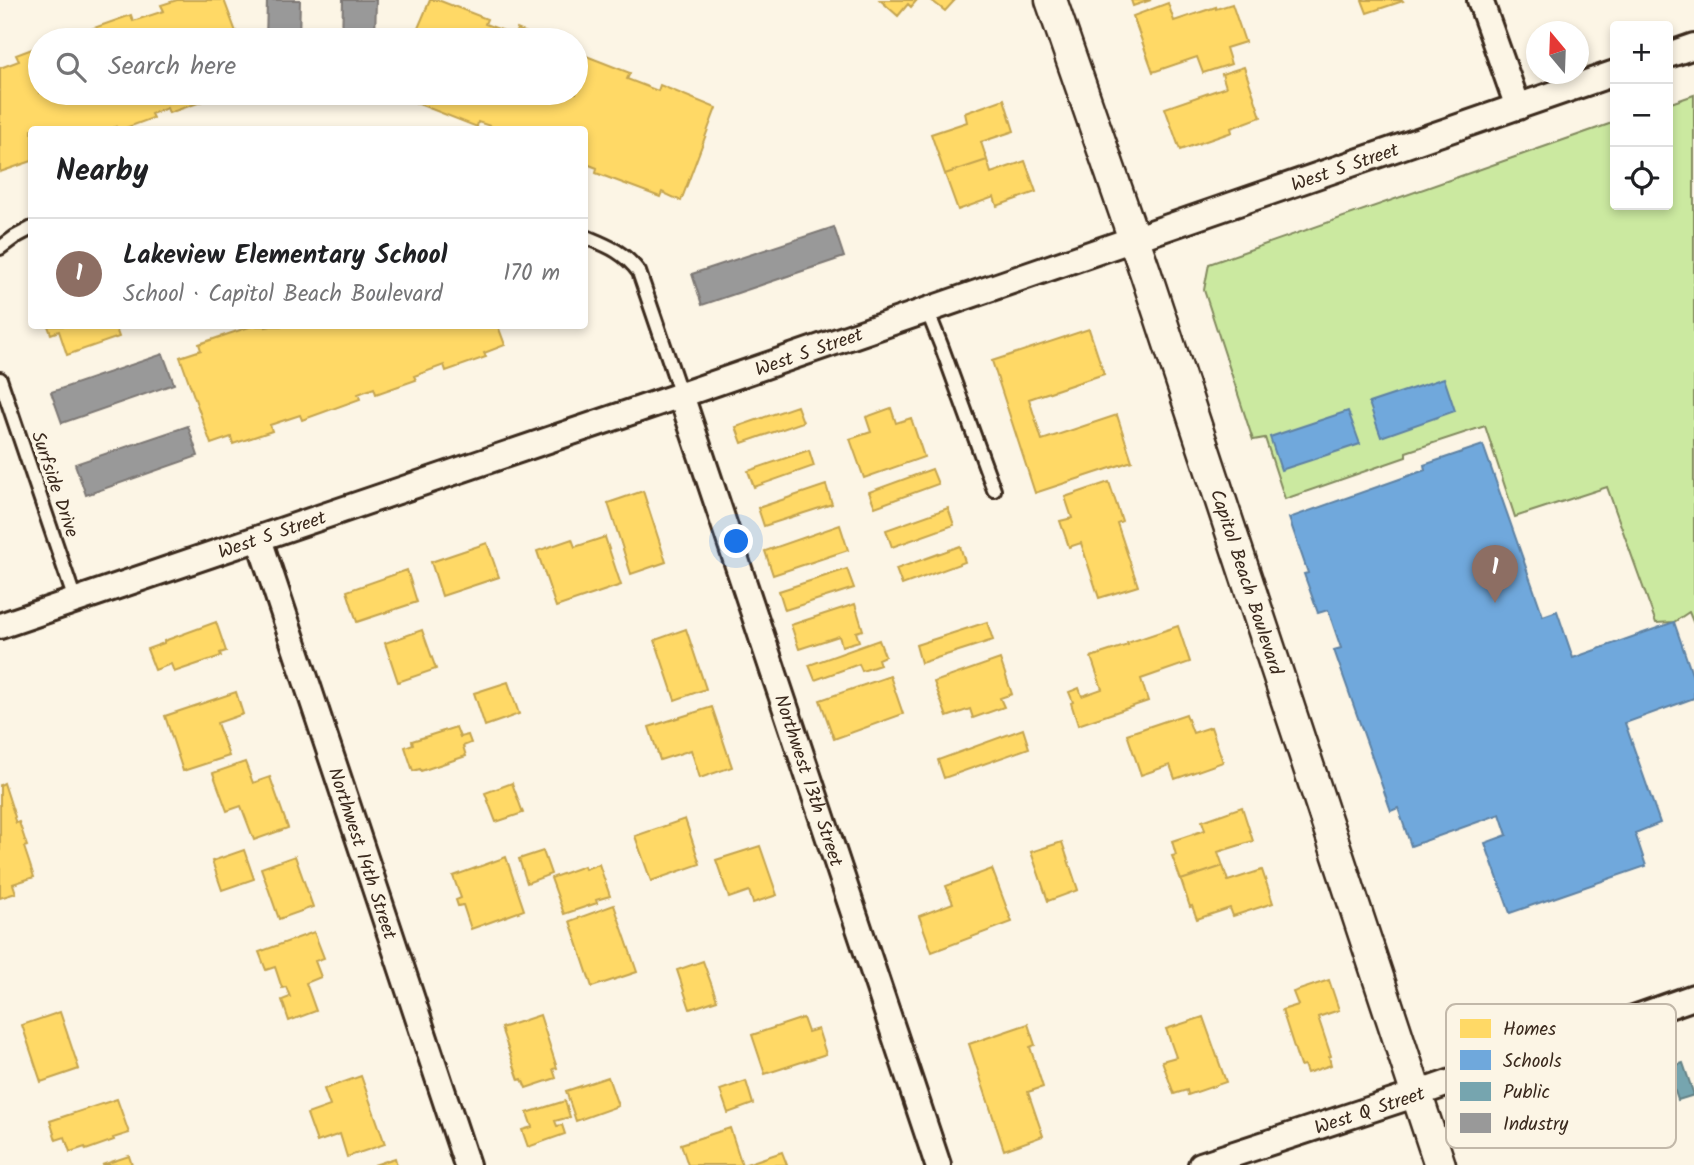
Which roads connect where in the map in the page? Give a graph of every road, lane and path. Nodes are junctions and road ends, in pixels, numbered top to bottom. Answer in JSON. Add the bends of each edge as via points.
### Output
{"nodes":[{"id":1,"x":1051,"y":0,"type":"edge"},
{"id":2,"x":1480,"y":0,"type":"edge"},
{"id":3,"x":1694,"y":46,"type":"edge"},
{"id":4,"x":1673,"y":53,"type":"edge"},
{"id":5,"x":1610,"y":75,"type":"edge"},
{"id":6,"x":1518,"y":107,"type":"junction"},
{"id":7,"x":28,"y":230,"type":"edge"},
{"id":8,"x":588,"y":238,"type":"edge"},
{"id":9,"x":1134,"y":240,"type":"junction"},
{"id":10,"x":0,"y":248,"type":"edge"},
{"id":11,"x":927,"y":310,"type":"junction"},
{"id":12,"x":0,"y":379,"type":"edge"},
{"id":13,"x":681,"y":395,"type":"junction"},
{"id":14,"x":994,"y":489,"type":"dead end"},
{"id":15,"x":259,"y":539,"type":"junction"},
{"id":16,"x":75,"y":600,"type":"junction"},
{"id":17,"x":0,"y":626,"type":"edge"},
{"id":18,"x":1694,"y":997,"type":"edge"},
{"id":19,"x":1674,"y":1004,"type":"edge"},
{"id":20,"x":1446,"y":1084,"type":"edge"},
{"id":21,"x":1417,"y":1094,"type":"junction"},
{"id":22,"x":467,"y":1165,"type":"edge"},
{"id":23,"x":938,"y":1165,"type":"edge"},
{"id":24,"x":1201,"y":1165,"type":"edge"},
{"id":25,"x":1440,"y":1165,"type":"edge"}],
"edges":[{"from":1,"to":9,"type":"street","name":"Capitol Beach Boulevard"},
{"from":2,"to":6,"type":"street"},
{"from":3,"to":4,"type":"street"},
{"from":5,"to":6,"type":"street","name":"West S Street"},
{"from":6,"to":9,"type":"street","name":"West S Street"},
{"from":7,"to":10,"type":"lane"},
{"from":8,"to":13,"type":"lane","via":[[629,259],[639,272]]},
{"from":9,"to":11,"type":"street","name":"West S Street"},
{"from":9,"to":21,"type":"street","name":"Capitol Beach Boulevard"},
{"from":11,"to":13,"type":"street","name":"West S Street"},
{"from":11,"to":14,"type":"lane"},
{"from":12,"to":16,"type":"lane","name":"Surfside Drive"},
{"from":13,"to":15,"type":"street","name":"West S Street"},
{"from":13,"to":23,"type":"street","name":"Northwest 13th Street"},
{"from":15,"to":16,"type":"street","name":"West S Street"},
{"from":15,"to":22,"type":"street","name":"Northwest 14th Street"},
{"from":16,"to":17,"type":"street","name":"West S Street"},
{"from":18,"to":19,"type":"street","name":"West Q Street"},
{"from":20,"to":21,"type":"street","name":"West Q Street"},
{"from":21,"to":24,"type":"street","name":"West Q Street"},
{"from":21,"to":25,"type":"street","name":"Capitol Beach Boulevard"}]}
